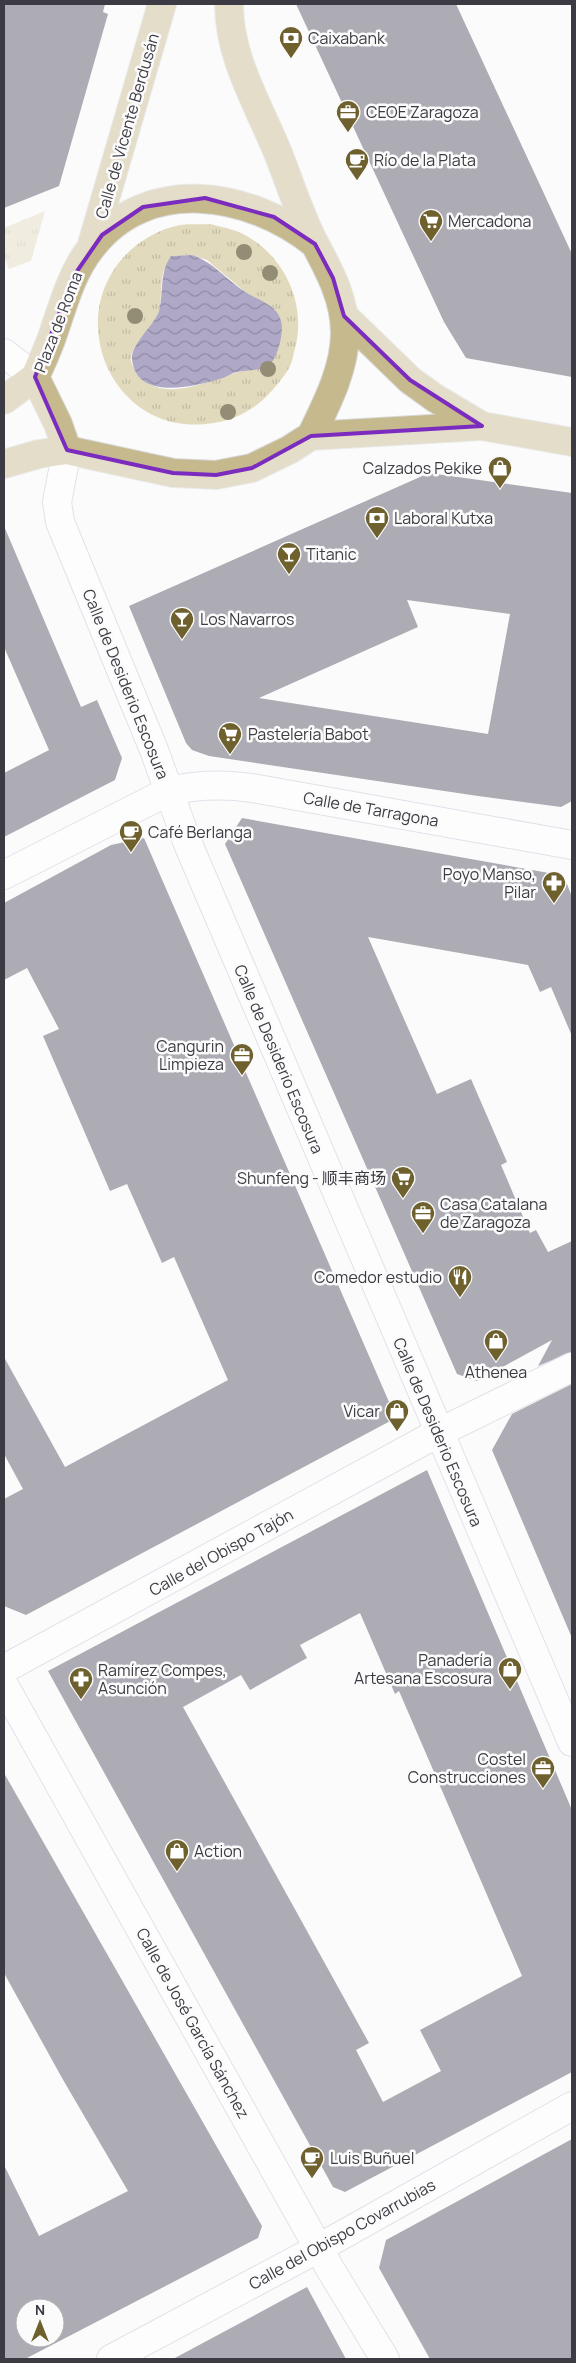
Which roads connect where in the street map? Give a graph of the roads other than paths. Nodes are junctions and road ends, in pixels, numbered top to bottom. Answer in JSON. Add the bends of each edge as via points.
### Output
{"nodes":[{"id":1,"x":162,"y":4,"type":"edge"},
{"id":2,"x":229,"y":4,"type":"edge"},
{"id":3,"x":315,"y":244,"type":"junction"},
{"id":4,"x":91,"y":248,"type":"junction"},
{"id":5,"x":344,"y":316,"type":"junction"},
{"id":6,"x":4,"y":353,"type":"edge"},
{"id":7,"x":35,"y":377,"type":"junction"},
{"id":8,"x":4,"y":400,"type":"edge"},
{"id":9,"x":482,"y":426,"type":"junction"},
{"id":10,"x":311,"y":436,"type":"junction"},
{"id":11,"x":572,"y":442,"type":"edge"},
{"id":12,"x":67,"y":450,"type":"junction"},
{"id":13,"x":4,"y":464,"type":"edge"},
{"id":14,"x":169,"y":791,"type":"junction"},
{"id":15,"x":572,"y":845,"type":"edge"},
{"id":16,"x":4,"y":875,"type":"edge"},
{"id":17,"x":572,"y":1366,"type":"edge"},
{"id":18,"x":438,"y":1433,"type":"junction"},
{"id":19,"x":4,"y":1670,"type":"edge"},
{"id":20,"x":4,"y":1685,"type":"edge"},
{"id":21,"x":572,"y":1742,"type":"edge"},
{"id":22,"x":572,"y":2106,"type":"edge"},
{"id":23,"x":319,"y":2248,"type":"junction"},
{"id":24,"x":111,"y":2359,"type":"edge"},
{"id":25,"x":385,"y":2359,"type":"edge"}],
"edges":[{"from":1,"to":4,"type":"main road","name":"Calle de Vicente Berdusán"},
{"from":2,"to":3,"type":"main road","name":"Plaza de Roma","via":[[233,46]]},
{"from":3,"to":4,"type":"main road","name":"Plaza de Roma","via":[[274,217],[229,202],[180,198],[143,207],[114,224]]},
{"from":3,"to":5,"type":"main road","name":"Plaza de Roma","via":[[333,278]]},
{"from":4,"to":7,"type":"main road","name":"Plaza de Roma","via":[[73,277]]},
{"from":5,"to":9,"type":"main road","name":"Plaza de Roma","via":[[410,380]]},
{"from":5,"to":10,"type":"main road","name":"Plaza de Roma","via":[[343,352]]},
{"from":6,"to":7,"type":"street"},
{"from":7,"to":8,"type":"main road"},
{"from":7,"to":12,"type":"main road","name":"Plaza de Roma"},
{"from":9,"to":10,"type":"main road"},
{"from":9,"to":11,"type":"main road"},
{"from":10,"to":12,"type":"main road","via":[[252,468],[216,475],[173,473]]},
{"from":12,"to":13,"type":"main road"},
{"from":12,"to":14,"type":"street","name":"Calle de Desiderio Escosura","via":[[57,502],[60,522]]},
{"from":14,"to":15,"type":"street","name":"Calle de Tarragona","via":[[232,785]]},
{"from":14,"to":16,"type":"street","name":"Calle de Tarragona"},
{"from":14,"to":18,"type":"street","name":"Calle de Desiderio Escosura","via":[[188,844]]},
{"from":17,"to":18,"type":"street","name":"Calle del Obispo Tajón"},
{"from":18,"to":19,"type":"street","name":"Calle del Obispo Tajón"},
{"from":18,"to":21,"type":"street","name":"Calle de Desiderio Escosura"},
{"from":20,"to":23,"type":"street","name":"Calle de José García Sánchez"},
{"from":22,"to":23,"type":"street","name":"Calle del Obispo Covarrubias"},
{"from":23,"to":24,"type":"street","name":"Calle del Obispo Covarrubias"},
{"from":23,"to":25,"type":"street","name":"Calle de José García Sánchez"}]}
